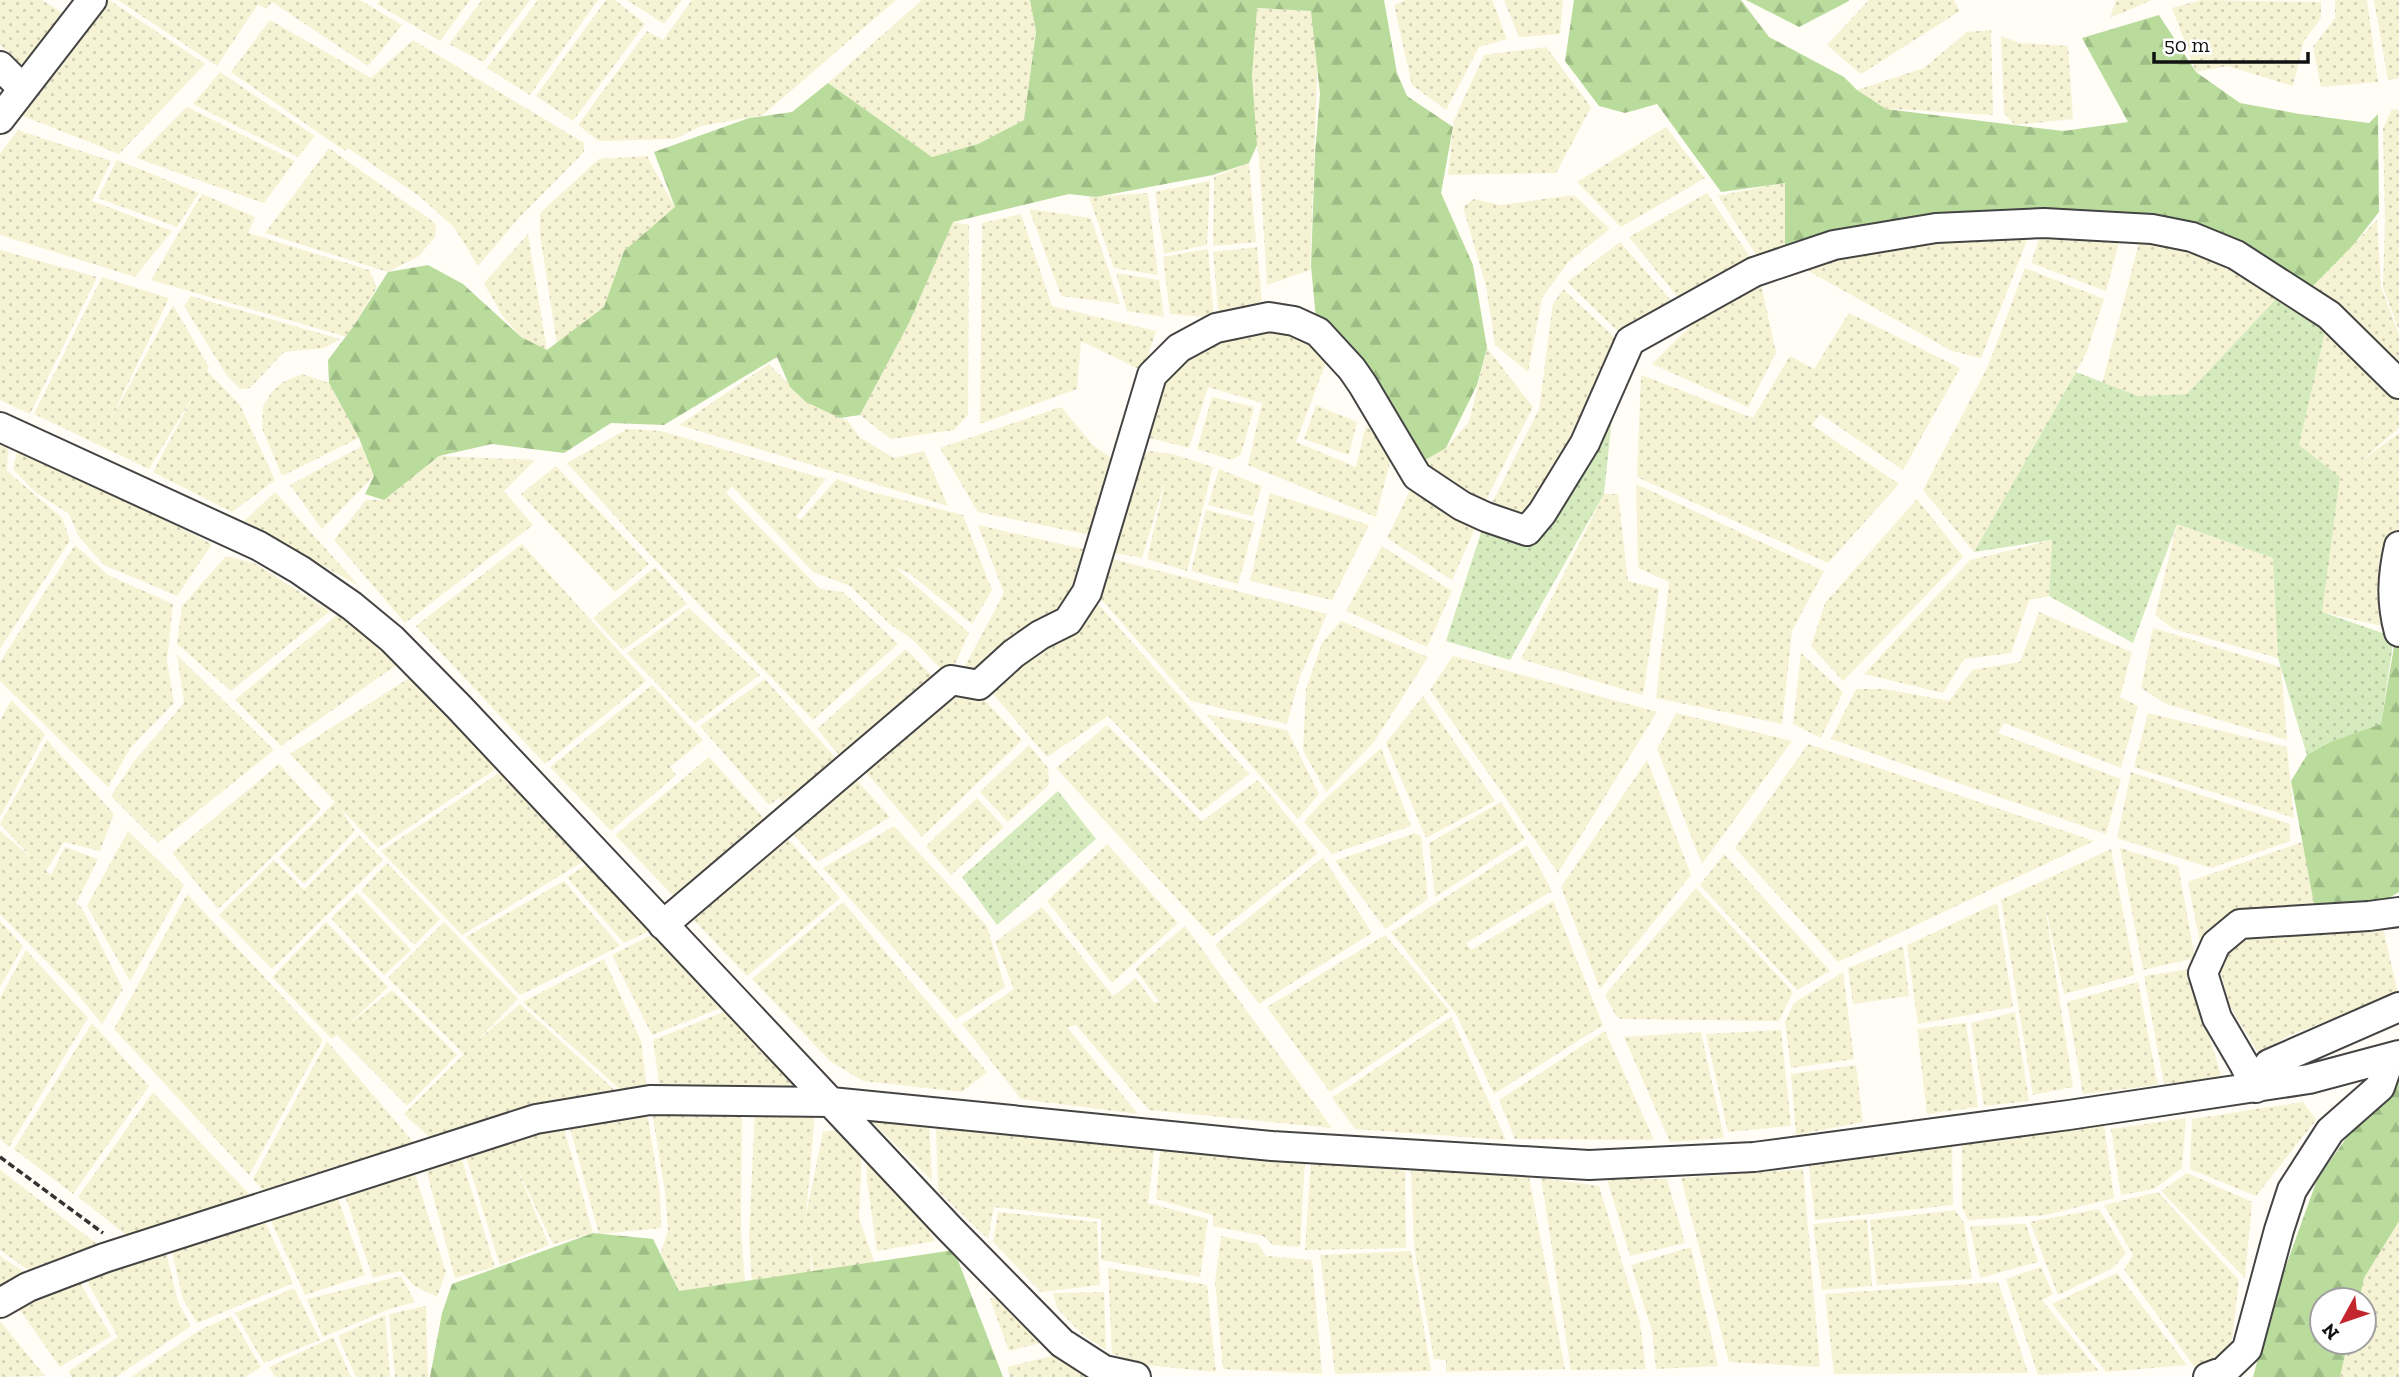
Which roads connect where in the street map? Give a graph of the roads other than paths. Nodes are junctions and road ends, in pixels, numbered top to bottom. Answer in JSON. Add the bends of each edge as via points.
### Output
{"nodes":[{"id":1,"x":93,"y":0,"type":"edge"},
{"id":2,"x":0,"y":66,"type":"edge"},
{"id":3,"x":23,"y":89,"type":"junction"},
{"id":4,"x":0,"y":119,"type":"edge"},
{"id":5,"x":2399,"y":384,"type":"edge"},
{"id":6,"x":0,"y":427,"type":"edge"},
{"id":7,"x":2399,"y":546,"type":"edge"},
{"id":8,"x":2399,"y":632,"type":"edge"},
{"id":9,"x":2399,"y":912,"type":"edge"},
{"id":10,"x":663,"y":925,"type":"junction"},
{"id":11,"x":2399,"y":1007,"type":"edge"},
{"id":12,"x":2395,"y":1056,"type":"edge"},
{"id":13,"x":2256,"y":1087,"type":"junction"},
{"id":14,"x":831,"y":1102,"type":"junction"},
{"id":15,"x":0,"y":1303,"type":"edge"},
{"id":16,"x":1136,"y":1377,"type":"edge"},
{"id":17,"x":2208,"y":1377,"type":"edge"}],
"edges":[{"from":1,"to":3,"type":"street"},
{"from":2,"to":3,"type":"street"},
{"from":3,"to":4,"type":"street"},
{"from":5,"to":10,"type":"street","via":[[2329,314],[2236,255],[2192,237],[2152,229],[2043,223],[1936,228],[1834,245],[1754,272],[1630,341],[1585,443],[1527,531],[1462,506],[1417,476],[1357,377],[1318,332],[1269,317],[1216,328],[1179,348],[1153,375],[1087,592],[1068,621],[1013,654],[979,685],[951,680]]},
{"from":6,"to":10,"type":"street","via":[[259,547],[352,606],[459,707]]},
{"from":7,"to":8,"type":"street","via":[[2393,575]]},
{"from":9,"to":13,"type":"street","via":[[2240,924],[2216,944],[2203,973],[2217,1018]]},
{"from":10,"to":14,"type":"street"},
{"from":11,"to":13,"type":"street","via":[[2269,1063]]},
{"from":12,"to":13,"type":"street","via":[[2309,1079]]},
{"from":12,"to":17,"type":"street","via":[[2380,1087],[2330,1131],[2292,1190],[2247,1349],[2224,1371]]},
{"from":13,"to":14,"type":"street","via":[[1754,1157],[1589,1165],[1272,1146]]},
{"from":14,"to":15,"type":"street","via":[[650,1100],[536,1119],[127,1251],[28,1287]]},
{"from":14,"to":16,"type":"street","via":[[1062,1343],[1104,1370]]}]}
